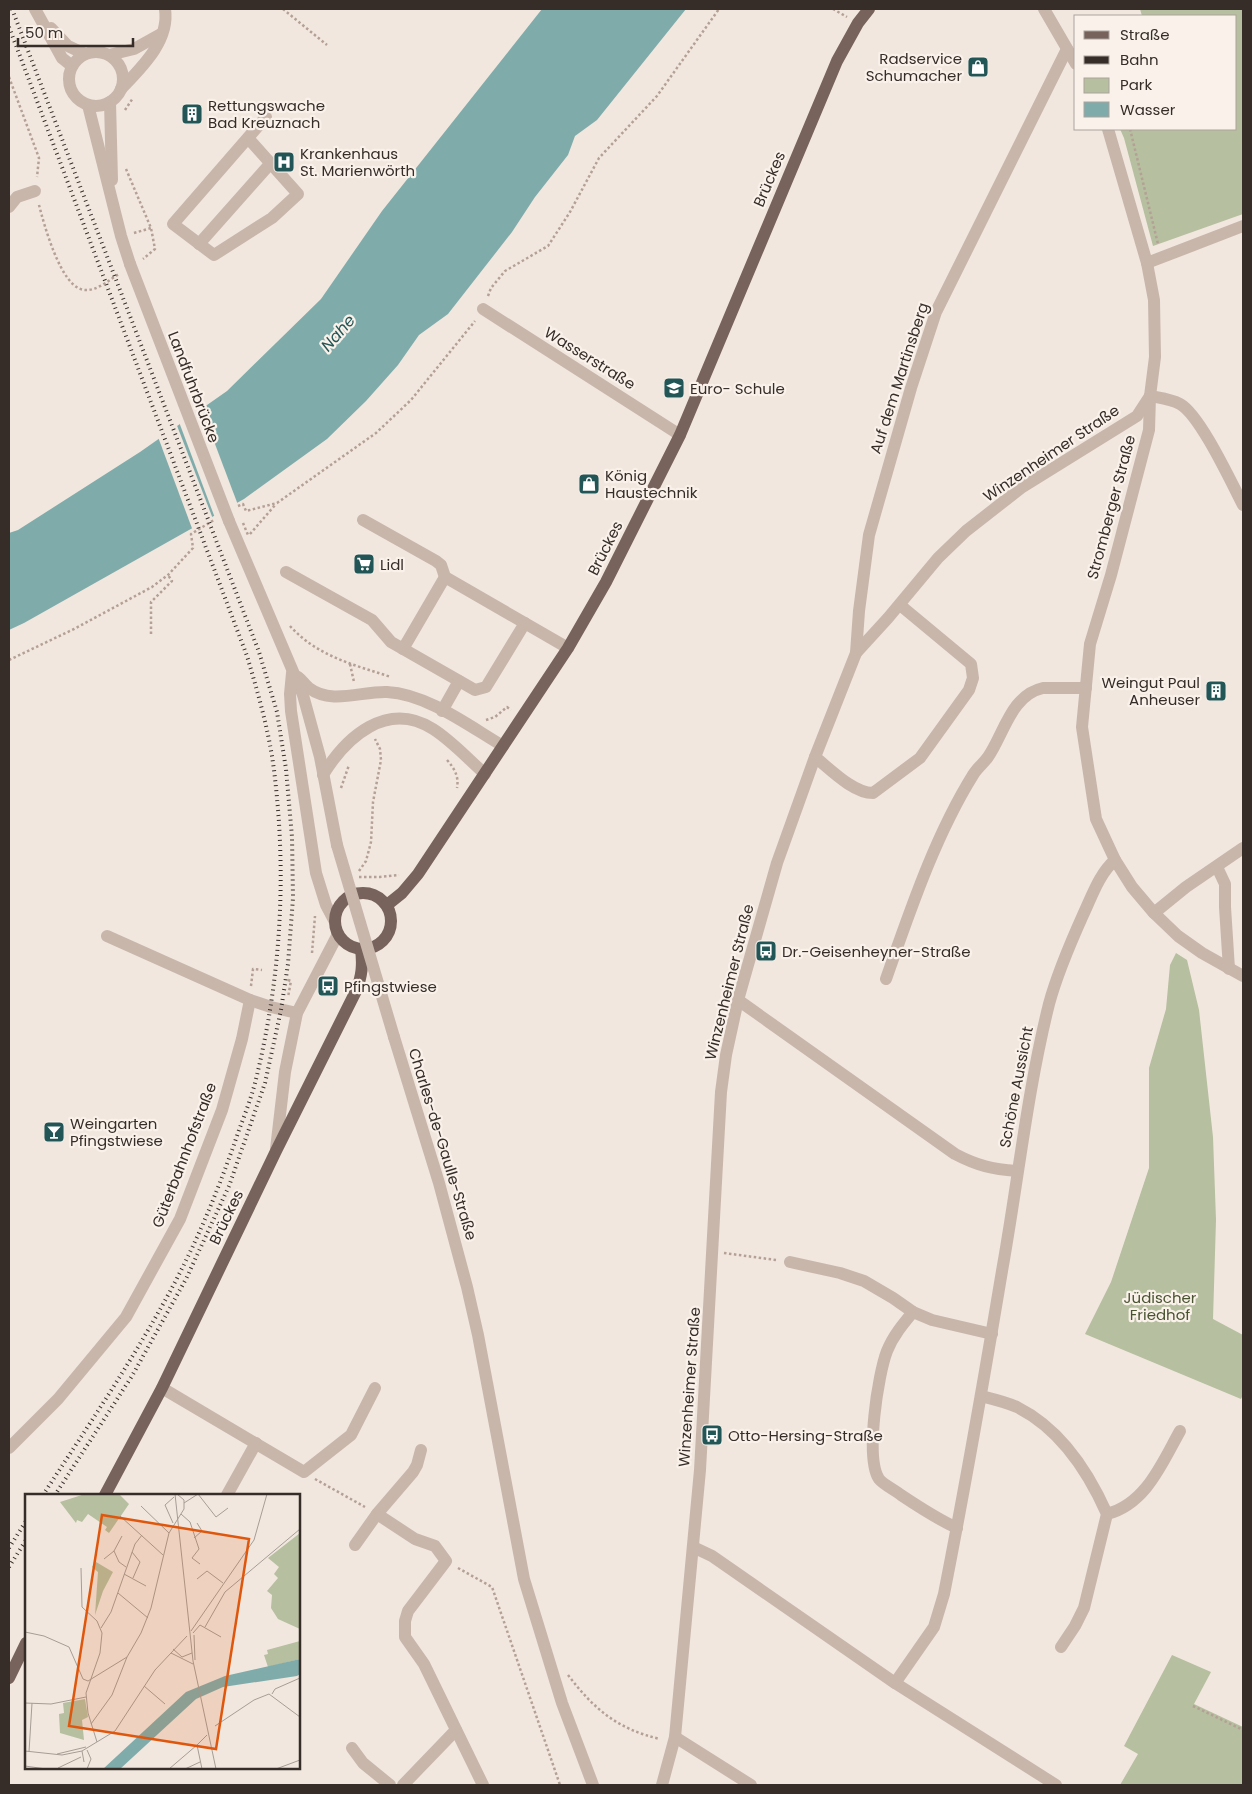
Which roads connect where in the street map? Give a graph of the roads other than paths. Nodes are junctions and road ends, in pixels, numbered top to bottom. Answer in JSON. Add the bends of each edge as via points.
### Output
{"nodes":[{"id":1,"x":165,"y":9,"type":"edge"},
{"id":2,"x":869,"y":9,"type":"edge"},
{"id":3,"x":1044,"y":9,"type":"edge"},
{"id":4,"x":36,"y":11,"type":"edge"},
{"id":5,"x":163,"y":33,"type":"junction"},
{"id":6,"x":1067,"y":49,"type":"junction"},
{"id":7,"x":86,"y":54,"type":"junction"},
{"id":8,"x":109,"y":55,"type":"junction"},
{"id":9,"x":1074,"y":61,"type":"edge"},
{"id":10,"x":72,"y":66,"type":"junction"},
{"id":11,"x":121,"y":90,"type":"junction"},
{"id":12,"x":110,"y":102,"type":"junction"},
{"id":13,"x":88,"y":105,"type":"junction"},
{"id":14,"x":266,"y":117,"type":"dead end"},
{"id":15,"x":1108,"y":130,"type":"edge"},
{"id":16,"x":248,"y":138,"type":"junction"},
{"id":17,"x":270,"y":164,"type":"junction"},
{"id":18,"x":35,"y":191,"type":"road end"},
{"id":19,"x":9,"y":207,"type":"edge"},
{"id":20,"x":114,"y":209,"type":"junction"},
{"id":21,"x":1243,"y":226,"type":"edge"},
{"id":22,"x":199,"y":244,"type":"junction"},
{"id":23,"x":1147,"y":263,"type":"junction"},
{"id":24,"x":483,"y":309,"type":"road end"},
{"id":25,"x":1150,"y":396,"type":"junction"},
{"id":26,"x":680,"y":434,"type":"junction"},
{"id":27,"x":1243,"y":505,"type":"edge"},
{"id":28,"x":223,"y":520,"type":"joint"},
{"id":29,"x":363,"y":520,"type":"dead end"},
{"id":30,"x":286,"y":572,"type":"dead end"},
{"id":31,"x":445,"y":577,"type":"junction"},
{"id":32,"x":900,"y":605,"type":"junction"},
{"id":33,"x":525,"y":623,"type":"junction"},
{"id":34,"x":568,"y":648,"type":"junction"},
{"id":35,"x":404,"y":649,"type":"junction"},
{"id":36,"x":856,"y":653,"type":"junction"},
{"id":37,"x":293,"y":671,"type":"junction"},
{"id":38,"x":459,"y":681,"type":"junction"},
{"id":39,"x":1086,"y":688,"type":"junction"},
{"id":40,"x":442,"y":711,"type":"junction"},
{"id":41,"x":503,"y":746,"type":"junction"},
{"id":42,"x":815,"y":757,"type":"junction"},
{"id":43,"x":485,"y":774,"type":"junction"},
{"id":44,"x":324,"y":776,"type":"junction"},
{"id":45,"x":1243,"y":848,"type":"edge"},
{"id":46,"x":1115,"y":860,"type":"junction"},
{"id":47,"x":1217,"y":867,"type":"junction"},
{"id":48,"x":386,"y":904,"type":"junction"},
{"id":49,"x":1154,"y":913,"type":"junction"},
{"id":50,"x":336,"y":928,"type":"junction"},
{"id":51,"x":107,"y":936,"type":"dead end"},
{"id":52,"x":362,"y":949,"type":"junction"},
{"id":53,"x":1229,"y":970,"type":"junction"},
{"id":54,"x":1243,"y":976,"type":"edge"},
{"id":55,"x":886,"y":979,"type":"dead end"},
{"id":56,"x":250,"y":1000,"type":"junction"},
{"id":57,"x":738,"y":1000,"type":"junction"},
{"id":58,"x":291,"y":1012,"type":"junction"},
{"id":59,"x":276,"y":1151,"type":"junction"},
{"id":60,"x":1017,"y":1171,"type":"junction"},
{"id":61,"x":790,"y":1262,"type":"road end"},
{"id":62,"x":913,"y":1312,"type":"junction"},
{"id":63,"x":992,"y":1334,"type":"junction"},
{"id":64,"x":162,"y":1388,"type":"junction"},
{"id":65,"x":376,"y":1388,"type":"dead end"},
{"id":66,"x":981,"y":1396,"type":"junction"},
{"id":67,"x":1180,"y":1431,"type":"dead end"},
{"id":68,"x":256,"y":1443,"type":"junction"},
{"id":69,"x":9,"y":1448,"type":"edge"},
{"id":70,"x":421,"y":1450,"type":"dead end"},
{"id":71,"x":106,"y":1494,"type":"edge"},
{"id":72,"x":228,"y":1494,"type":"edge"},
{"id":73,"x":377,"y":1514,"type":"junction"},
{"id":74,"x":1107,"y":1514,"type":"junction"},
{"id":75,"x":957,"y":1528,"type":"junction"},
{"id":76,"x":355,"y":1545,"type":"dead end"},
{"id":77,"x":693,"y":1547,"type":"junction"},
{"id":78,"x":25,"y":1645,"type":"edge"},
{"id":79,"x":1061,"y":1647,"type":"dead end"},
{"id":80,"x":9,"y":1678,"type":"edge"},
{"id":81,"x":895,"y":1683,"type":"junction"},
{"id":82,"x":456,"y":1730,"type":"junction"},
{"id":83,"x":675,"y":1737,"type":"junction"},
{"id":84,"x":352,"y":1748,"type":"dead end"},
{"id":85,"x":390,"y":1785,"type":"edge"},
{"id":86,"x":403,"y":1785,"type":"edge"},
{"id":87,"x":483,"y":1785,"type":"edge"},
{"id":88,"x":593,"y":1785,"type":"edge"},
{"id":89,"x":662,"y":1785,"type":"edge"},
{"id":90,"x":751,"y":1785,"type":"edge"},
{"id":91,"x":1056,"y":1785,"type":"edge"}],
"edges":[{"from":1,"to":5,"type":"street"},
{"from":2,"to":26,"type":"main road","name":"Brückes","via":[[833,69]]},
{"from":3,"to":6,"type":"street"},
{"from":4,"to":7,"type":"street","via":[[68,46]]},
{"from":4,"to":10,"type":"street","via":[[62,58]]},
{"from":5,"to":8,"type":"street","via":[[134,49]]},
{"from":5,"to":11,"type":"street","via":[[148,59]]},
{"from":6,"to":9,"type":"street"},
{"from":6,"to":36,"type":"street","name":"Auf dem Martinsberg","via":[[936,312],[869,535]]},
{"from":7,"to":8,"type":"street","via":[[98,52]]},
{"from":7,"to":10,"type":"street"},
{"from":8,"to":11,"type":"street","via":[[120,66]]},
{"from":10,"to":13,"type":"street","via":[[71,89]]},
{"from":11,"to":12,"type":"street"},
{"from":12,"to":13,"type":"street","via":[[100,106]]},
{"from":12,"to":20,"type":"street"},
{"from":13,"to":20,"type":"street"},
{"from":14,"to":16,"type":"street"},
{"from":15,"to":23,"type":"street","name":"Stromberger Straße"},
{"from":16,"to":17,"type":"street"},
{"from":16,"to":22,"type":"street","via":[[173,224]]},
{"from":17,"to":22,"type":"street"},
{"from":17,"to":22,"type":"street","via":[[298,194],[272,218],[214,255]]},
{"from":18,"to":19,"type":"street","via":[[18,197]]},
{"from":20,"to":28,"type":"street","name":"Landfuhrbrücke","bridge":true,"via":[[130,264]]},
{"from":21,"to":23,"type":"street"},
{"from":23,"to":25,"type":"street","name":"Stromberger Straße","via":[[1154,300],[1155,357]]},
{"from":24,"to":26,"type":"street","name":"Wasserstraße"},
{"from":25,"to":27,"type":"street","via":[[1181,404],[1192,413]]},
{"from":25,"to":32,"type":"street","name":"Winzenheimer Straße","via":[[1137,416],[1022,488],[966,531],[938,558]]},
{"from":25,"to":39,"type":"street","name":"Stromberger Straße","via":[[1149,430],[1090,644]]},
{"from":26,"to":34,"type":"main road","name":"Brückes","via":[[606,582]]},
{"from":28,"to":37,"type":"street","name":"Charles-de-Gaulle-Straße"},
{"from":29,"to":31,"type":"street","via":[[436,561]]},
{"from":30,"to":35,"type":"street","via":[[372,620],[391,642]]},
{"from":31,"to":33,"type":"street"},
{"from":31,"to":35,"type":"street"},
{"from":32,"to":36,"type":"street","name":"Winzenheimer Straße"},
{"from":32,"to":42,"type":"street","via":[[971,664],[973,678],[969,690],[920,758],[873,793],[855,788]]},
{"from":33,"to":34,"type":"street"},
{"from":33,"to":38,"type":"street","via":[[486,687],[474,690]]},
{"from":34,"to":41,"type":"main road","name":"Brückes"},
{"from":35,"to":38,"type":"street"},
{"from":36,"to":42,"type":"street","name":"Winzenheimer Straße"},
{"from":37,"to":40,"type":"street","via":[[309,688],[329,696],[387,692],[416,698]]},
{"from":37,"to":44,"type":"street","name":"Charles-de-Gaulle-Straße","via":[[310,718]]},
{"from":37,"to":50,"type":"street","via":[[291,711],[314,861],[324,900]]},
{"from":38,"to":40,"type":"street"},
{"from":39,"to":46,"type":"street","name":"Stromberger Straße","via":[[1082,728],[1096,819]]},
{"from":39,"to":55,"type":"street","via":[[1043,688],[1030,692],[1009,718],[944,831]]},
{"from":40,"to":41,"type":"street"},
{"from":41,"to":43,"type":"main road","name":"Brückes"},
{"from":42,"to":57,"type":"street","name":"Winzenheimer Straße","via":[[777,863]]},
{"from":43,"to":44,"type":"street","via":[[432,728],[398,719],[378,722],[359,732],[332,760]]},
{"from":43,"to":48,"type":"main road","name":"Brückes","via":[[415,878]]},
{"from":44,"to":88,"type":"street","name":"Charles-de-Gaulle-Straße","bridge":true,"via":[[337,846],[439,1183],[467,1287],[524,1579],[562,1703]]},
{"from":45,"to":47,"type":"street"},
{"from":46,"to":49,"type":"street","name":"Stromberger Straße"},
{"from":46,"to":60,"type":"street","name":"Schöne Aussicht","via":[[1097,884],[1068,947],[1052,994]]},
{"from":47,"to":49,"type":"street"},
{"from":47,"to":53,"type":"street","via":[[1225,884]]},
{"from":48,"to":50,"type":"main road","via":[[372,894],[354,894],[340,905],[336,913]]},
{"from":48,"to":52,"type":"main road","via":[[392,922],[390,931],[379,945]]},
{"from":49,"to":53,"type":"street","name":"Stromberger Straße","via":[[1178,936]]},
{"from":50,"to":52,"type":"main road","via":[[348,945]]},
{"from":50,"to":58,"type":"street"},
{"from":51,"to":56,"type":"street"},
{"from":52,"to":59,"type":"main road","name":"Brückes","via":[[362,975],[356,991]]},
{"from":53,"to":54,"type":"street","name":"Stromberger Straße"},
{"from":56,"to":58,"type":"street"},
{"from":56,"to":69,"type":"street","name":"Güterbahnhofstraße","via":[[222,1110],[180,1219],[126,1317],[58,1399]]},
{"from":57,"to":60,"type":"street","via":[[955,1154],[973,1164]]},
{"from":57,"to":77,"type":"street","name":"Winzenheimer Straße","via":[[721,1092]]},
{"from":58,"to":59,"type":"street"},
{"from":59,"to":64,"type":"main road","name":"Brückes"},
{"from":60,"to":63,"type":"street","name":"Schöne Aussicht"},
{"from":61,"to":62,"type":"street","via":[[864,1281]]},
{"from":62,"to":63,"type":"street","via":[[932,1320]]},
{"from":62,"to":75,"type":"street","via":[[887,1351],[872,1456],[880,1479],[941,1521]]},
{"from":63,"to":66,"type":"street","name":"Schöne Aussicht"},
{"from":64,"to":68,"type":"street"},
{"from":64,"to":71,"type":"main road","name":"Brückes"},
{"from":65,"to":68,"type":"street","via":[[351,1435],[304,1472]]},
{"from":66,"to":74,"type":"street","via":[[1017,1407],[1053,1431],[1076,1458]]},
{"from":66,"to":75,"type":"street","name":"Schöne Aussicht"},
{"from":67,"to":74,"type":"street","via":[[1153,1479],[1137,1499]]},
{"from":68,"to":72,"type":"street"},
{"from":70,"to":73,"type":"street","via":[[413,1472]]},
{"from":73,"to":76,"type":"street"},
{"from":73,"to":82,"type":"street","via":[[415,1539],[435,1546],[446,1561],[408,1611],[404,1637],[424,1664]]},
{"from":74,"to":79,"type":"street","via":[[1084,1608]]},
{"from":75,"to":81,"type":"street","name":"Schöne Aussicht","via":[[934,1627]]},
{"from":77,"to":81,"type":"street","via":[[712,1556]]},
{"from":77,"to":83,"type":"street","name":"Winzenheimer Straße"},
{"from":78,"to":80,"type":"main road"},
{"from":81,"to":91,"type":"street"},
{"from":82,"to":86,"type":"street"},
{"from":82,"to":87,"type":"street"},
{"from":83,"to":89,"type":"street","name":"Winzenheimer Straße"},
{"from":83,"to":90,"type":"street"},
{"from":84,"to":85,"type":"street","via":[[363,1763]]}]}
